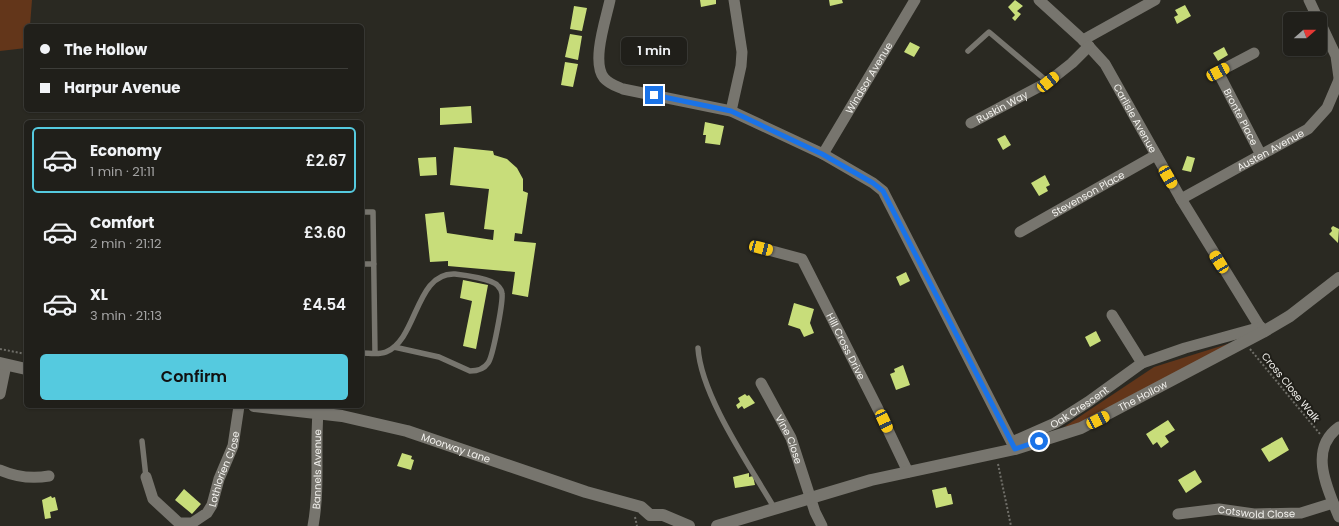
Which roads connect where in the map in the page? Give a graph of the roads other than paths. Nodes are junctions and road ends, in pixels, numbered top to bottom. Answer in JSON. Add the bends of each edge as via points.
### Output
{"nodes":[{"id":1,"x":610,"y":0,"type":"edge"},
{"id":2,"x":734,"y":0,"type":"edge"},
{"id":3,"x":914,"y":0,"type":"edge"},
{"id":4,"x":1039,"y":0,"type":"edge"},
{"id":5,"x":1155,"y":0,"type":"edge"},
{"id":6,"x":1309,"y":0,"type":"edge"},
{"id":7,"x":1315,"y":12,"type":"edge"},
{"id":8,"x":1327,"y":37,"type":"edge"},
{"id":9,"x":1086,"y":43,"type":"junction"},
{"id":10,"x":968,"y":51,"type":"dead end"},
{"id":11,"x":1254,"y":53,"type":"dead end"},
{"id":12,"x":1339,"y":79,"type":"edge"},
{"id":13,"x":1048,"y":82,"type":"junction"},
{"id":14,"x":731,"y":111,"type":"junction"},
{"id":15,"x":971,"y":123,"type":"dead end"},
{"id":16,"x":822,"y":154,"type":"junction"},
{"id":17,"x":1156,"y":155,"type":"junction"},
{"id":18,"x":1261,"y":155,"type":"junction"},
{"id":19,"x":1181,"y":199,"type":"junction"},
{"id":20,"x":364,"y":212,"type":"edge"},
{"id":21,"x":1020,"y":232,"type":"dead end"},
{"id":22,"x":761,"y":248,"type":"dead end"},
{"id":23,"x":364,"y":264,"type":"edge"},
{"id":24,"x":374,"y":264,"type":"junction"},
{"id":25,"x":1339,"y":278,"type":"edge"},
{"id":26,"x":1112,"y":315,"type":"dead end"},
{"id":27,"x":1262,"y":330,"type":"junction"},
{"id":28,"x":394,"y":347,"type":"junction"},
{"id":29,"x":698,"y":348,"type":"dead end"},
{"id":30,"x":375,"y":353,"type":"junction"},
{"id":31,"x":364,"y":354,"type":"edge"},
{"id":32,"x":1142,"y":363,"type":"junction"},
{"id":33,"x":3,"y":364,"type":"edge"},
{"id":34,"x":24,"y":369,"type":"edge"},
{"id":35,"x":761,"y":383,"type":"dead end"},
{"id":36,"x":0,"y":394,"type":"edge"},
{"id":37,"x":239,"y":408,"type":"edge"},
{"id":38,"x":283,"y":408,"type":"edge"},
{"id":39,"x":318,"y":413,"type":"junction"},
{"id":40,"x":1339,"y":427,"type":"edge"},
{"id":41,"x":142,"y":441,"type":"dead end"},
{"id":42,"x":1013,"y":445,"type":"junction"},
{"id":43,"x":0,"y":470,"type":"edge"},
{"id":44,"x":908,"y":472,"type":"junction"},
{"id":45,"x":49,"y":476,"type":"dead end"},
{"id":46,"x":146,"y":477,"type":"joint"},
{"id":47,"x":811,"y":498,"type":"junction"},
{"id":48,"x":1333,"y":503,"type":"junction"},
{"id":49,"x":775,"y":509,"type":"junction"},
{"id":50,"x":1178,"y":514,"type":"dead end"},
{"id":51,"x":1339,"y":516,"type":"edge"},
{"id":52,"x":652,"y":520,"type":"edge"},
{"id":53,"x":194,"y":524,"type":"edge"},
{"id":54,"x":313,"y":526,"type":"edge"},
{"id":55,"x":689,"y":526,"type":"edge"},
{"id":56,"x":717,"y":526,"type":"edge"},
{"id":57,"x":822,"y":526,"type":"edge"}],
"edges":[{"from":1,"to":14,"type":"street","via":[[599,53],[599,69],[604,79],[623,89]]},
{"from":2,"to":14,"type":"street","via":[[742,52]]},
{"from":3,"to":16,"type":"street","name":"Windsor Avenue"},
{"from":4,"to":9,"type":"street","name":"Carlisle Avenue"},
{"from":5,"to":9,"type":"street","name":"Ruskin Way"},
{"from":6,"to":7,"type":"street"},
{"from":8,"to":12,"type":"street","name":"Austen Avenue","via":[[1336,56]]},
{"from":9,"to":13,"type":"street","name":"Ruskin Way","via":[[1072,63]]},
{"from":9,"to":17,"type":"street","name":"Carlisle Avenue","via":[[1105,64]]},
{"from":10,"to":13,"type":"lane","via":[[989,32]]},
{"from":11,"to":18,"type":"street","name":"Bronte Place","via":[[1218,72]]},
{"from":12,"to":18,"type":"street","name":"Austen Avenue","via":[[1327,108],[1308,128]]},
{"from":13,"to":15,"type":"street","name":"Ruskin Way"},
{"from":14,"to":16,"type":"street"},
{"from":16,"to":42,"type":"street","via":[[883,191]]},
{"from":17,"to":19,"type":"street","name":"Carlisle Avenue"},
{"from":17,"to":21,"type":"street","name":"Stevenson Place"},
{"from":18,"to":19,"type":"street","name":"Austen Avenue"},
{"from":19,"to":27,"type":"street","name":"Carlisle Avenue"},
{"from":20,"to":24,"type":"lane","via":[[373,212]]},
{"from":22,"to":44,"type":"street","name":"Hill Cross Drive","via":[[802,259]]},
{"from":23,"to":24,"type":"lane"},
{"from":24,"to":30,"type":"lane"},
{"from":25,"to":27,"type":"street","name":"The Hollow","via":[[1290,316]]},
{"from":26,"to":32,"type":"street"},
{"from":27,"to":32,"type":"street","name":"Oak Crescent","via":[[1185,348]]},
{"from":27,"to":42,"type":"street","name":"The Hollow","via":[[1245,343],[1081,428]]},
{"from":28,"to":28,"type":"lane","via":[[436,279],[455,274],[492,281],[502,293],[490,359],[483,367],[470,371],[440,357]]},
{"from":28,"to":30,"type":"lane","via":[[388,352]]},
{"from":29,"to":49,"type":"lane","via":[[699,364],[712,398]]},
{"from":30,"to":31,"type":"lane"},
{"from":32,"to":42,"type":"street","name":"Oak Crescent","via":[[1055,423]]},
{"from":33,"to":34,"type":"street"},
{"from":33,"to":36,"type":"street"},
{"from":35,"to":47,"type":"street","name":"Vine Close","via":[[791,438]]},
{"from":37,"to":53,"type":"street","name":"Lothlorien Close","via":[[232,446],[212,506]]},
{"from":38,"to":39,"type":"street","name":"Moorway Lane"},
{"from":39,"to":52,"type":"street","name":"Moorway Lane","via":[[361,419],[407,431],[572,487],[642,507]]},
{"from":39,"to":54,"type":"street","name":"Bannels Avenue","via":[[318,487]]},
{"from":40,"to":48,"type":"street","via":[[1326,441],[1322,452],[1321,465]]},
{"from":41,"to":46,"type":"lane"},
{"from":42,"to":44,"type":"street","name":"The Hollow","via":[[996,453]]},
{"from":43,"to":45,"type":"street","via":[[24,477]]},
{"from":44,"to":47,"type":"street","name":"The Hollow"},
{"from":46,"to":53,"type":"street","name":"Lothlorien Close","via":[[150,494],[158,506],[179,522]]},
{"from":47,"to":49,"type":"street","name":"The Hollow"},
{"from":47,"to":57,"type":"street","name":"Vine Close"},
{"from":48,"to":50,"type":"street","name":"Cotswold Close","via":[[1301,513],[1254,514],[1218,509]]},
{"from":48,"to":51,"type":"street"},
{"from":49,"to":56,"type":"street","name":"The Hollow"},
{"from":52,"to":55,"type":"street","name":"Moorway Lane","via":[[663,515]]}]}
